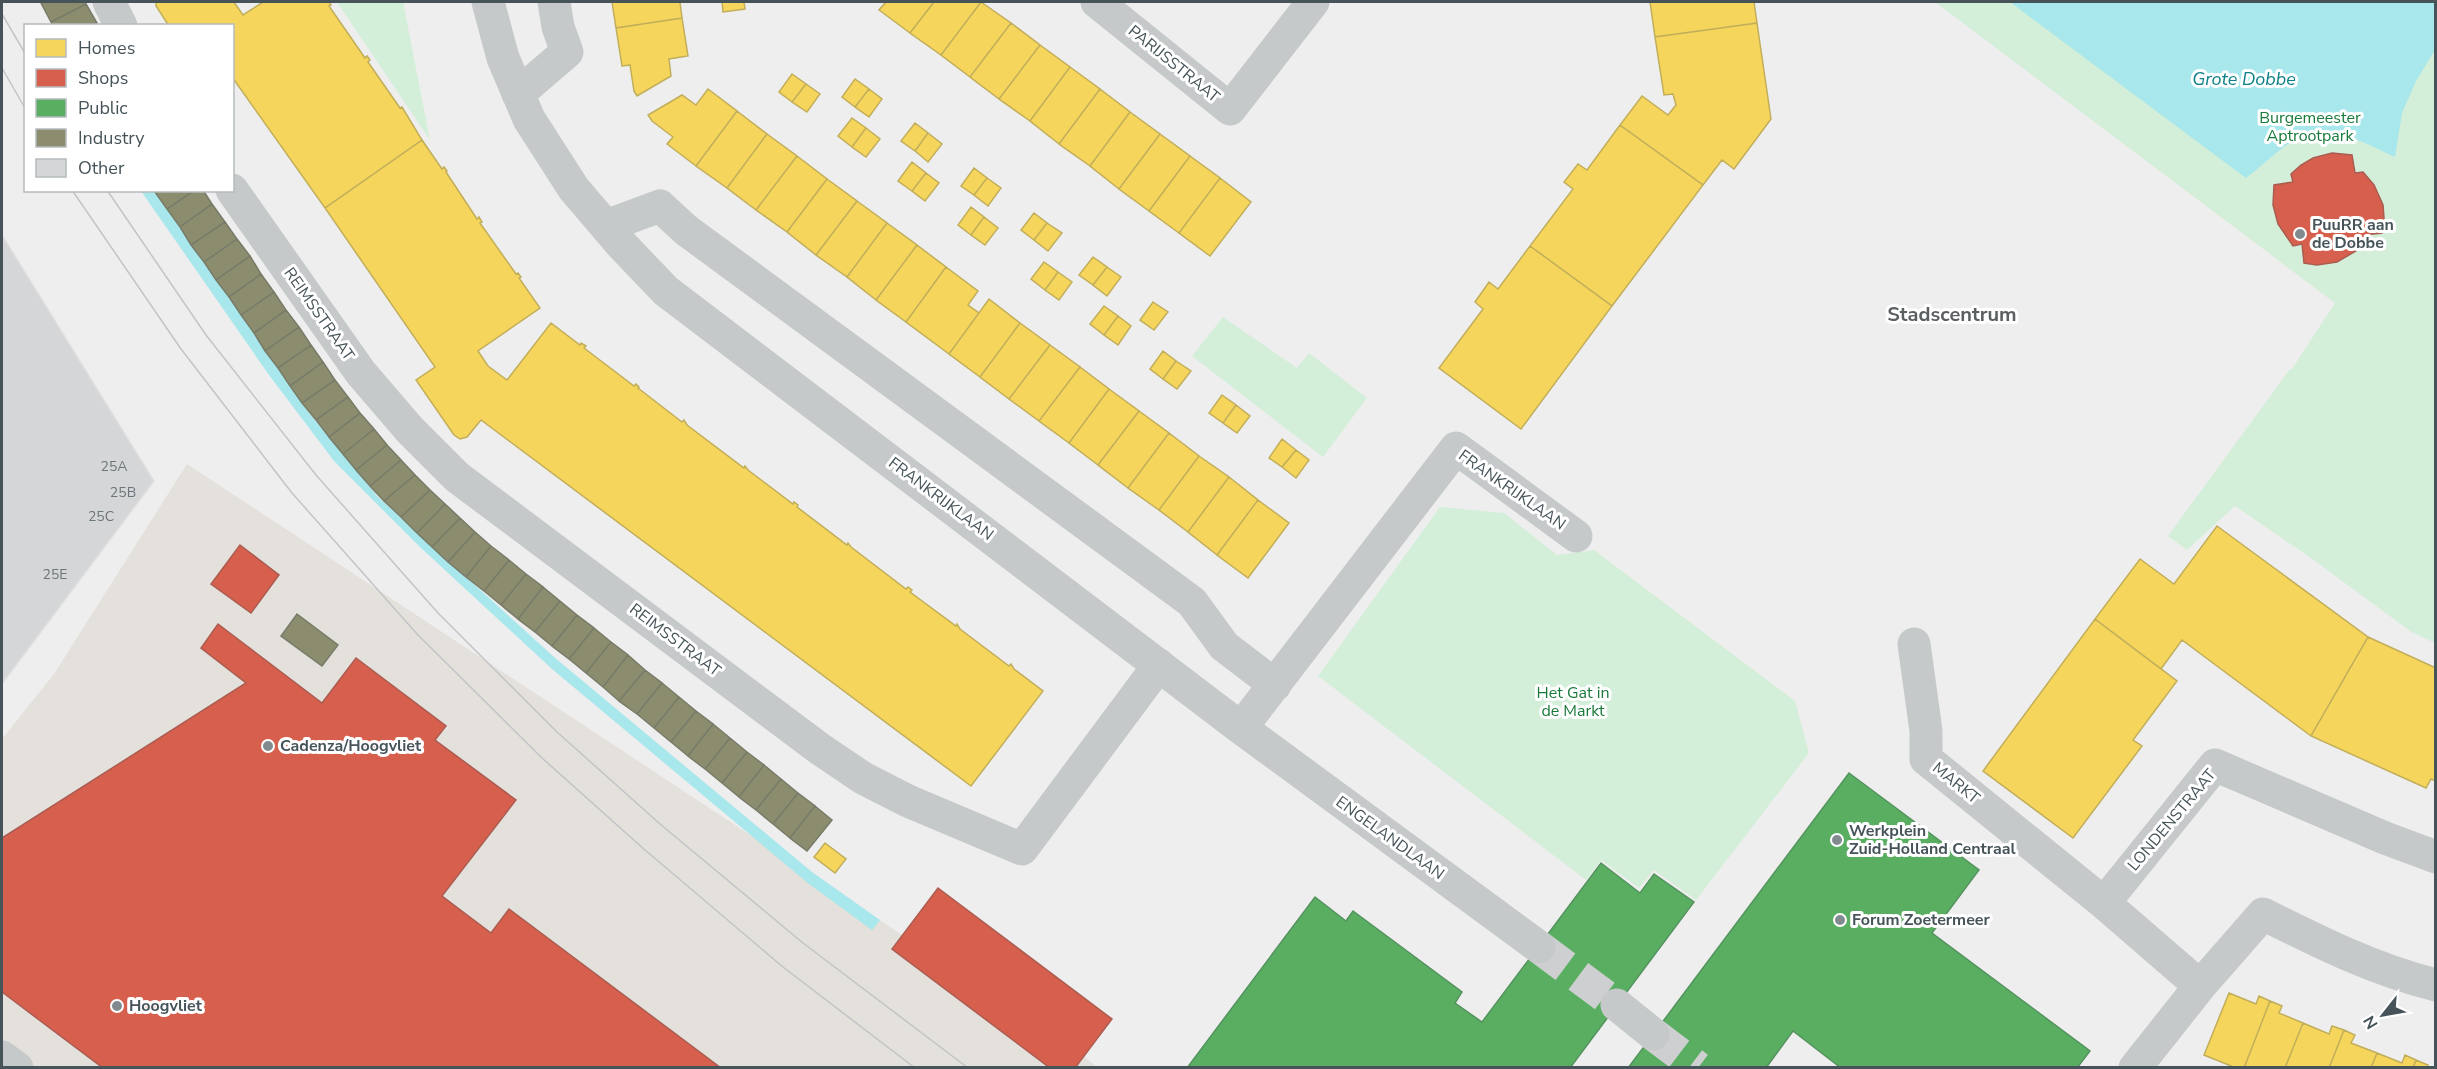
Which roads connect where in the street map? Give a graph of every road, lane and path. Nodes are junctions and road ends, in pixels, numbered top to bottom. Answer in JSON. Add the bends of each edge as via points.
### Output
{"nodes":[{"id":1,"x":109,"y":2,"type":"edge"},
{"id":2,"x":488,"y":2,"type":"edge"},
{"id":3,"x":554,"y":2,"type":"edge"},
{"id":4,"x":1097,"y":2,"type":"edge"},
{"id":5,"x":1313,"y":2,"type":"edge"},
{"id":6,"x":120,"y":24,"type":"edge"},
{"id":7,"x":518,"y":94,"type":"junction"},
{"id":8,"x":233,"y":192,"type":"edge"},
{"id":9,"x":606,"y":226,"type":"junction"},
{"id":10,"x":1576,"y":536,"type":"dead end"},
{"id":11,"x":1914,"y":644,"type":"dead end"},
{"id":12,"x":1159,"y":665,"type":"junction"},
{"id":13,"x":1275,"y":685,"type":"junction"},
{"id":14,"x":1241,"y":728,"type":"junction"},
{"id":15,"x":2436,"y":856,"type":"edge"},
{"id":16,"x":2104,"y":903,"type":"junction"},
{"id":17,"x":1539,"y":947,"type":"tunnel mouth"},
{"id":18,"x":2436,"y":985,"type":"edge"},
{"id":19,"x":2200,"y":986,"type":"junction"},
{"id":20,"x":1617,"y":1005,"type":"tunnel mouth"},
{"id":21,"x":1653,"y":1034,"type":"tunnel mouth"},
{"id":22,"x":2,"y":1057,"type":"edge"},
{"id":23,"x":17,"y":1068,"type":"edge"},
{"id":24,"x":2135,"y":1068,"type":"edge"}],
"edges":[{"from":1,"to":6,"type":"street"},
{"from":2,"to":7,"type":"street","name":"FRANKRIJKLAAN","via":[[503,58]]},
{"from":3,"to":7,"type":"street","via":[[567,51]]},
{"from":4,"to":5,"type":"street","name":"PARIJSSTRAAT","via":[[1230,109]]},
{"from":7,"to":9,"type":"street","name":"FRANKRIJKLAAN","via":[[529,119],[574,189]]},
{"from":8,"to":12,"type":"street","name":"REIMSSTRAAT","via":[[361,373],[410,430],[458,477],[810,741],[863,778],[908,801],[1022,849]]},
{"from":9,"to":12,"type":"street","name":"FRANKRIJKLAAN","via":[[666,291]]},
{"from":9,"to":13,"type":"street","via":[[660,206],[686,230],[1192,602],[1224,646]]},
{"from":10,"to":13,"type":"street","name":"FRANKRIJKLAAN","via":[[1456,448]]},
{"from":11,"to":16,"type":"street","name":"MARKT","via":[[1926,759]]},
{"from":12,"to":14,"type":"street","name":"FRANKRIJKLAAN"},
{"from":13,"to":14,"type":"street","name":"FRANKRIJKLAAN"},
{"from":14,"to":17,"type":"street","name":"ENGELANDLAAN"},
{"from":15,"to":16,"type":"street","name":"LONDENSTRAAT","via":[[2215,765]]},
{"from":16,"to":19,"type":"street"},
{"from":18,"to":19,"type":"street","via":[[2333,949],[2263,914]]},
{"from":19,"to":24,"type":"street"},
{"from":20,"to":21,"type":"street"},
{"from":22,"to":23,"type":"street"}]}
